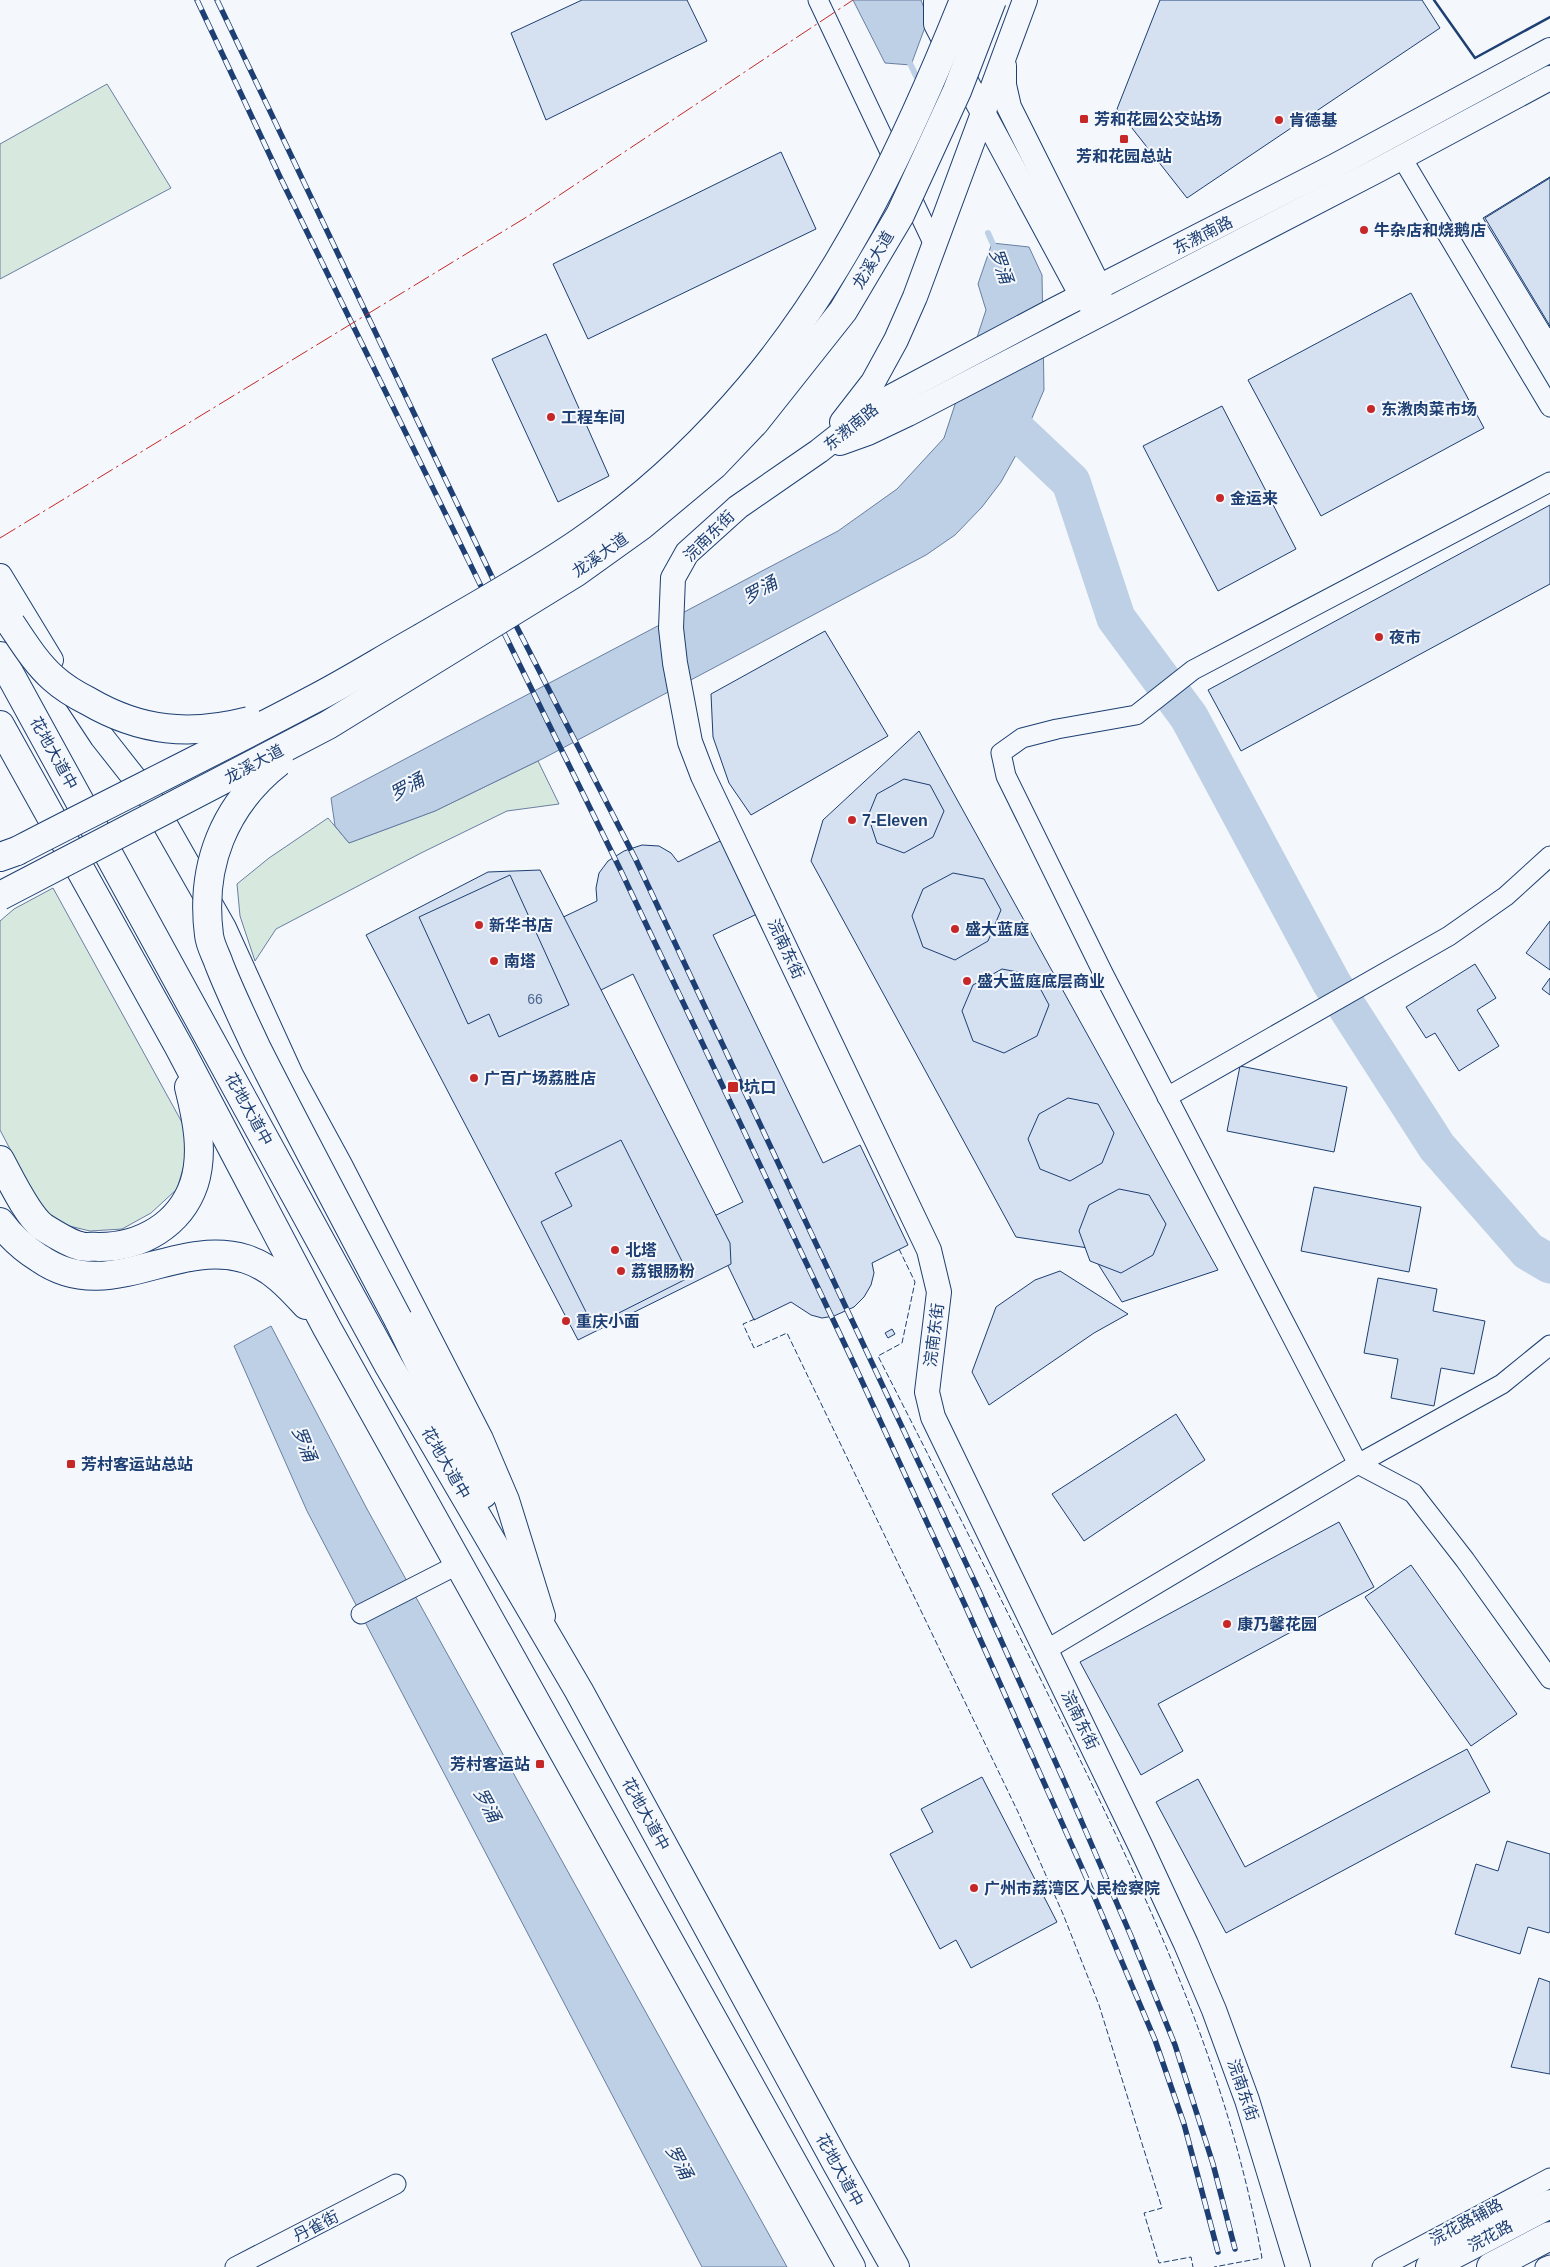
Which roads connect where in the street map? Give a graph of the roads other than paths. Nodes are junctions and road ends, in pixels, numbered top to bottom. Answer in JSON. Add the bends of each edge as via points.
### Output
{"nodes":[{"id":1,"x":818,"y":0,"type":"edge"},
{"id":2,"x":936,"y":0,"type":"edge"},
{"id":3,"x":951,"y":0,"type":"edge"},
{"id":4,"x":964,"y":0,"type":"edge"},
{"id":5,"x":992,"y":0,"type":"edge"},
{"id":6,"x":1025,"y":0,"type":"edge"},
{"id":7,"x":1550,"y":50,"type":"edge"},
{"id":8,"x":1004,"y":60,"type":"junction"},
{"id":9,"x":1550,"y":78,"type":"edge"},
{"id":10,"x":984,"y":112,"type":"junction"},
{"id":11,"x":1402,"y":158,"type":"junction"},
{"id":12,"x":934,"y":245,"type":"junction"},
{"id":13,"x":1091,"y":291,"type":"junction"},
{"id":14,"x":1100,"y":313,"type":"junction"},
{"id":15,"x":1550,"y":407,"type":"edge"},
{"id":16,"x":819,"y":451,"type":"junction"},
{"id":17,"x":1550,"y":482,"type":"edge"},
{"id":18,"x":0,"y":576,"type":"edge"},
{"id":19,"x":5,"y":615,"type":"edge"},
{"id":20,"x":0,"y":656,"type":"edge"},
{"id":21,"x":314,"y":699,"type":"junction"},
{"id":22,"x":0,"y":725,"type":"edge"},
{"id":23,"x":328,"y":725,"type":"junction"},
{"id":24,"x":6,"y":856,"type":"edge"},
{"id":25,"x":1550,"y":856,"type":"edge"},
{"id":26,"x":0,"y":896,"type":"edge"},
{"id":27,"x":179,"y":1047,"type":"junction"},
{"id":28,"x":1167,"y":1096,"type":"junction"},
{"id":29,"x":0,"y":1160,"type":"edge"},
{"id":30,"x":0,"y":1222,"type":"edge"},
{"id":31,"x":327,"y":1328,"type":"junction"},
{"id":32,"x":1550,"y":1345,"type":"edge"},
{"id":33,"x":1358,"y":1464,"type":"junction"},
{"id":34,"x":459,"y":1564,"type":"junction"},
{"id":35,"x":361,"y":1614,"type":"dead end"},
{"id":36,"x":544,"y":1620,"type":"junction"},
{"id":37,"x":1046,"y":1650,"type":"junction"},
{"id":38,"x":1550,"y":1679,"type":"edge"},
{"id":39,"x":579,"y":1691,"type":"junction"},
{"id":40,"x":1550,"y":2178,"type":"edge"},
{"id":41,"x":396,"y":2184,"type":"dead end"},
{"id":42,"x":1550,"y":2204,"type":"edge"},
{"id":43,"x":1550,"y":2236,"type":"edge"},
{"id":44,"x":1550,"y":2265,"type":"edge"},
{"id":45,"x":235,"y":2267,"type":"edge"},
{"id":46,"x":851,"y":2267,"type":"edge"},
{"id":47,"x":895,"y":2267,"type":"edge"},
{"id":48,"x":1298,"y":2267,"type":"edge"},
{"id":49,"x":1382,"y":2267,"type":"edge"},
{"id":50,"x":1430,"y":2267,"type":"edge"},
{"id":51,"x":1491,"y":2267,"type":"edge"},
{"id":52,"x":1546,"y":2267,"type":"edge"}],
"edges":[{"from":1,"to":12,"type":"street"},
{"from":2,"to":10,"type":"street","via":[[936,24]]},
{"from":3,"to":8,"type":"street","via":[[962,25],[983,50]]},
{"from":4,"to":21,"type":"main road","name":"龙溪大道","bridge":true,"via":[[884,183],[851,244],[751,386],[704,438],[645,492],[582,541],[525,578]]},
{"from":5,"to":23,"type":"main road","name":"龙溪大道","bridge":true,"via":[[957,91],[900,215],[843,311],[755,422],[714,465],[642,525],[576,573]]},
{"from":6,"to":8,"type":"street"},
{"from":7,"to":13,"type":"street","name":"东漖南路","via":[[1335,166]]},
{"from":8,"to":10,"type":"street"},
{"from":8,"to":13,"type":"street","via":[[1008,107]]},
{"from":9,"to":11,"type":"street","name":"东漖南路"},
{"from":10,"to":12,"type":"street"},
{"from":10,"to":13,"type":"street"},
{"from":11,"to":14,"type":"street","name":"东漖南路"},
{"from":11,"to":15,"type":"street"},
{"from":12,"to":16,"type":"street","via":[[892,348],[873,382]]},
{"from":13,"to":14,"type":"street"},
{"from":13,"to":16,"type":"street","name":"东漖南路","via":[[881,402]]},
{"from":14,"to":16,"type":"street","name":"东漖南路","via":[[940,398],[868,433]]},
{"from":16,"to":37,"type":"street","name":"浣南东街","via":[[738,507],[687,553],[673,578],[671,628],[682,708],[703,776],[929,1250],[939,1292],[927,1392],[933,1417]]},
{"from":17,"to":28,"type":"street","via":[[1193,670],[1136,715],[1022,738],[1001,753],[1006,776]]},
{"from":18,"to":36,"type":"street","via":[[41,646],[102,737],[150,798],[224,928],[291,1074],[481,1439],[507,1500]]},
{"from":19,"to":21,"type":"main road","bridge":true,"via":[[53,679],[104,711],[129,722],[187,731],[223,728]]},
{"from":20,"to":39,"type":"main road","name":"花地大道中","via":[[389,1366]]},
{"from":21,"to":24,"type":"main road","name":"龙溪大道","bridge":true},
{"from":22,"to":27,"type":"main road","name":"花地大道中"},
{"from":23,"to":26,"type":"main road","name":"龙溪大道","bridge":true},
{"from":23,"to":36,"type":"main road","bridge":true,"via":[[263,775],[242,797],[222,834],[211,865],[206,899],[209,938],[233,1000],[398,1319]]},
{"from":25,"to":28,"type":"street","via":[[1506,896],[1449,936]]},
{"from":27,"to":29,"type":"main road","via":[[200,1139],[198,1162],[194,1184],[184,1206],[152,1235],[117,1247],[80,1246],[42,1226],[20,1197]]},
{"from":27,"to":31,"type":"main road","name":"花地大道中"},
{"from":28,"to":33,"type":"street"},
{"from":30,"to":31,"type":"main road","via":[[22,1247],[66,1273],[78,1276],[118,1274],[210,1255],[245,1259],[269,1270],[288,1285]]},
{"from":31,"to":34,"type":"main road","name":"花地大道中"},
{"from":32,"to":33,"type":"street","via":[[1502,1384]]},
{"from":33,"to":37,"type":"street"},
{"from":33,"to":38,"type":"street","via":[[1413,1493]]},
{"from":34,"to":35,"type":"street"},
{"from":34,"to":46,"type":"main road","name":"花地大道中"},
{"from":36,"to":39,"type":"main road"},
{"from":37,"to":48,"type":"street","name":"浣南东街","via":[[1142,1847],[1214,2010],[1255,2125]]},
{"from":39,"to":47,"type":"main road","name":"花地大道中"},
{"from":40,"to":49,"type":"street","name":"浣花路辅路"},
{"from":41,"to":45,"type":"street","name":"丹雀街"},
{"from":42,"to":50,"type":"main road","name":"浣花路"},
{"from":43,"to":51,"type":"main road","name":"浣花路"},
{"from":44,"to":52,"type":"street"}]}
